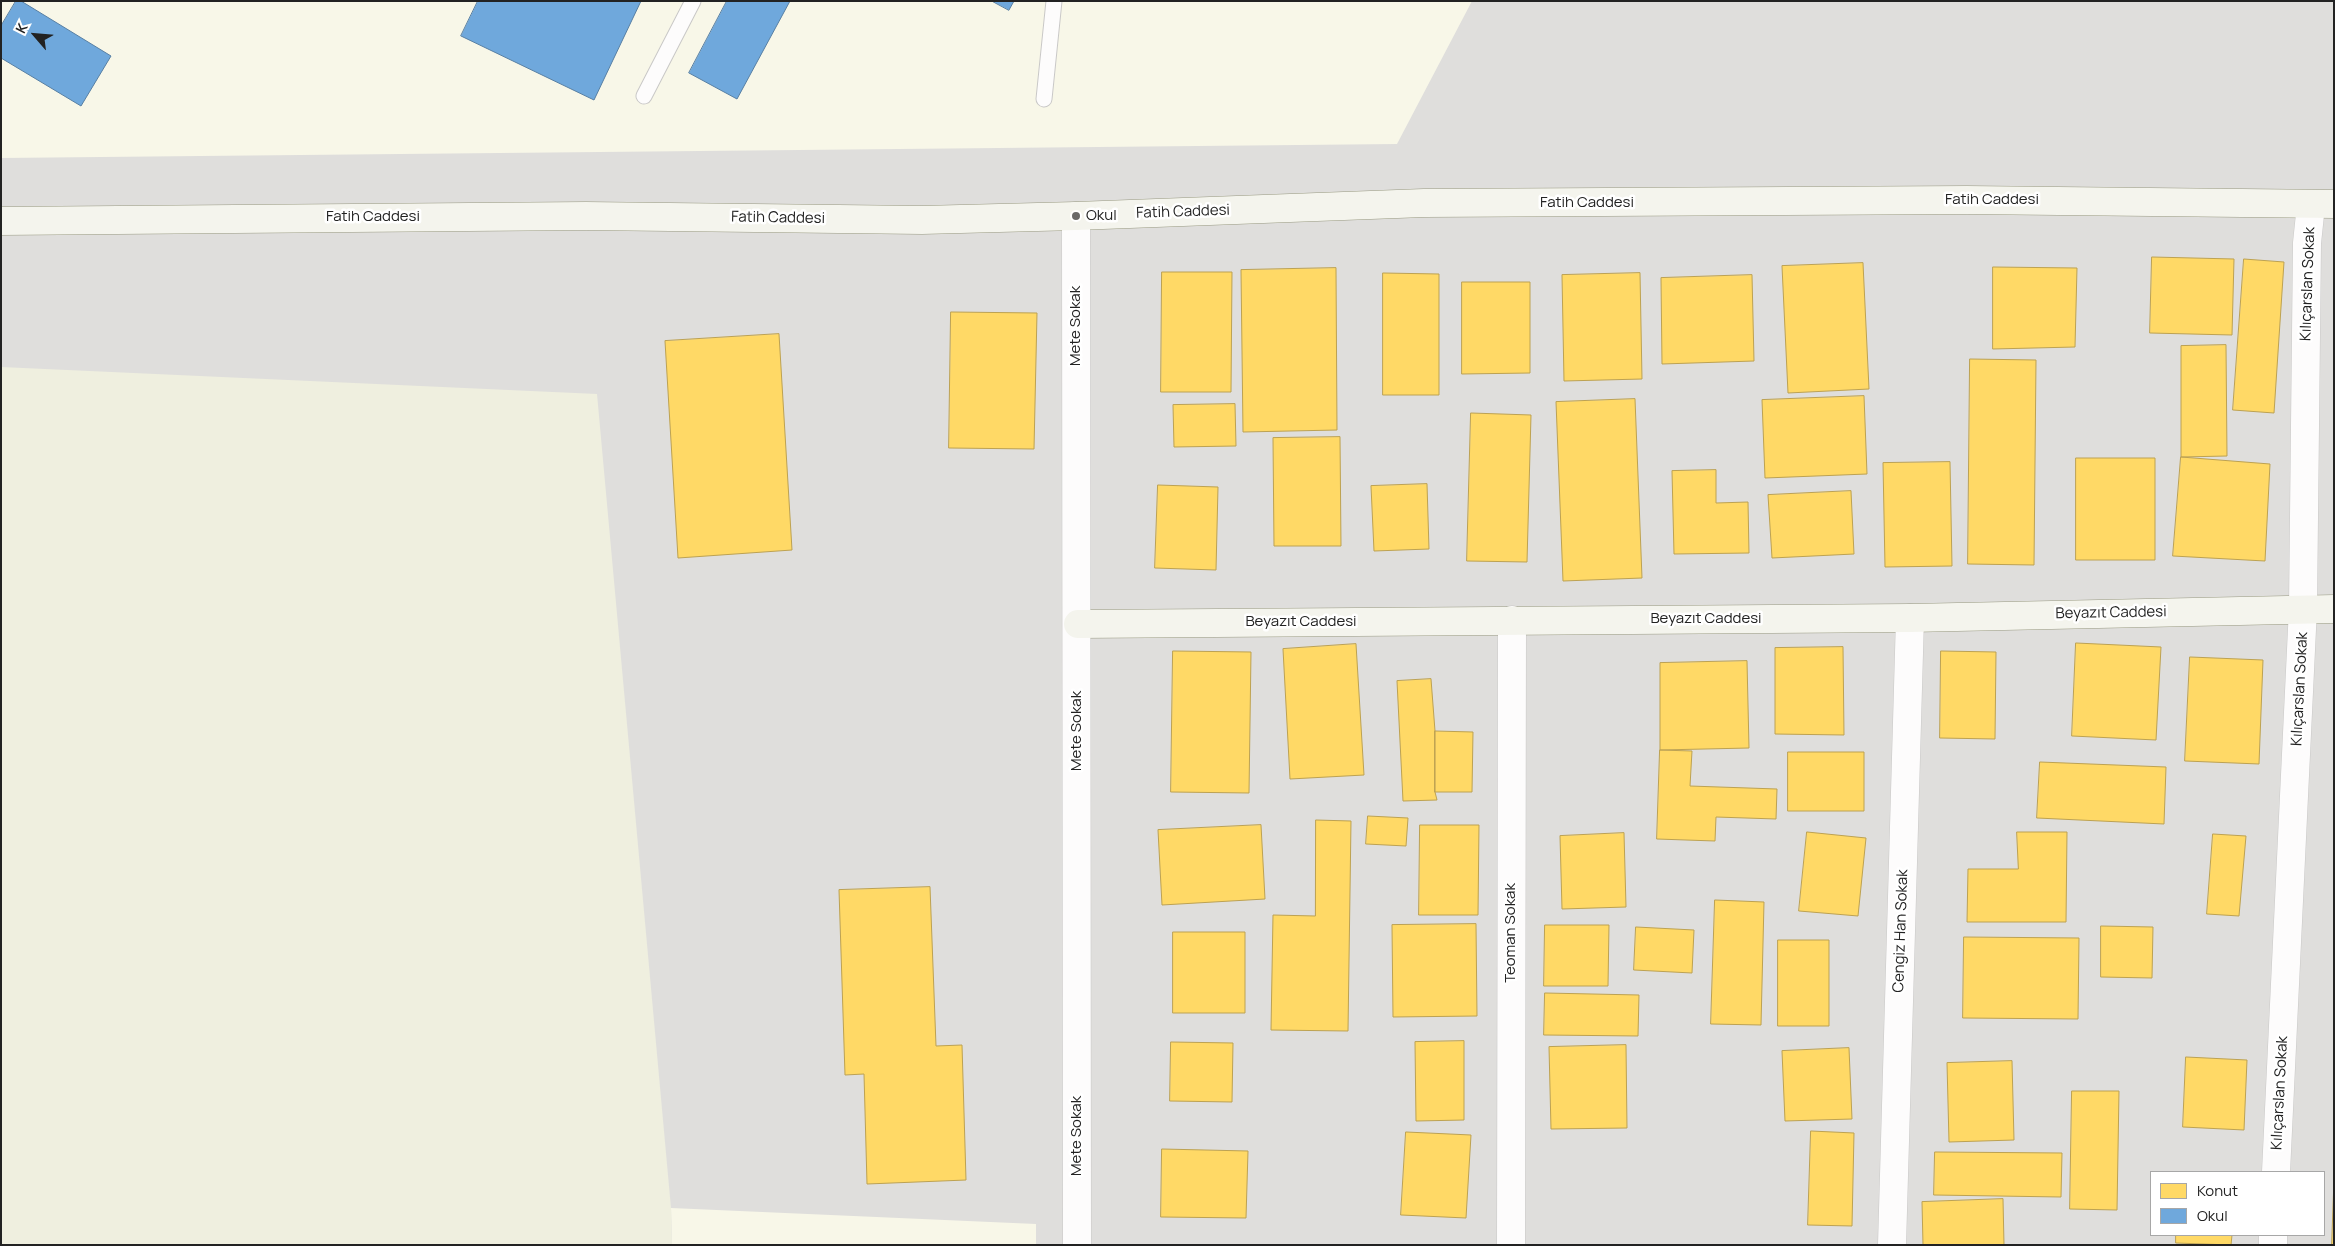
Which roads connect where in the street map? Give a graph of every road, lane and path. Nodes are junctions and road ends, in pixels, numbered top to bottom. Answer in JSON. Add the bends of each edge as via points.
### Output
{"nodes":[{"id":1,"x":693,"y":1,"type":"edge"},
{"id":2,"x":1054,"y":1,"type":"edge"},
{"id":3,"x":644,"y":96,"type":"dead end"},
{"id":4,"x":1044,"y":99,"type":"dead end"},
{"id":5,"x":2323,"y":204,"type":"edge"},
{"id":6,"x":1076,"y":216,"type":"junction"},
{"id":7,"x":1,"y":221,"type":"edge"},
{"id":8,"x":2303,"y":608,"type":"junction"},
{"id":9,"x":2334,"y":609,"type":"edge"},
{"id":10,"x":1910,"y":618,"type":"junction"},
{"id":11,"x":1512,"y":620,"type":"junction"},
{"id":12,"x":1078,"y":624,"type":"junction"},
{"id":13,"x":2276,"y":1171,"type":"edge"},
{"id":14,"x":1077,"y":1245,"type":"edge"},
{"id":15,"x":1511,"y":1245,"type":"edge"},
{"id":16,"x":1892,"y":1245,"type":"edge"}],
"edges":[{"from":1,"to":3,"type":"lane"},
{"from":2,"to":4,"type":"lane"},
{"from":5,"to":6,"type":"street","name":"Fatih Caddesi","via":[[1967,200],[1424,203]]},
{"from":5,"to":8,"type":"street","name":"Kılıçarslan Sokak","via":[[2308,244]]},
{"from":6,"to":7,"type":"street","name":"Fatih Caddesi","via":[[922,220],[586,216]]},
{"from":6,"to":12,"type":"street","name":"Mete Sokak"},
{"from":8,"to":9,"type":"street","name":"Beyazıt Caddesi"},
{"from":8,"to":10,"type":"street","name":"Beyazıt Caddesi"},
{"from":8,"to":13,"type":"street","name":"Kılıçarslan Sokak"},
{"from":10,"to":11,"type":"street","name":"Beyazıt Caddesi"},
{"from":10,"to":16,"type":"street","name":"Cengiz Han Sokak"},
{"from":11,"to":12,"type":"street","name":"Beyazıt Caddesi"},
{"from":11,"to":15,"type":"street","name":"Teoman Sokak"},
{"from":12,"to":14,"type":"street","name":"Mete Sokak"}]}
